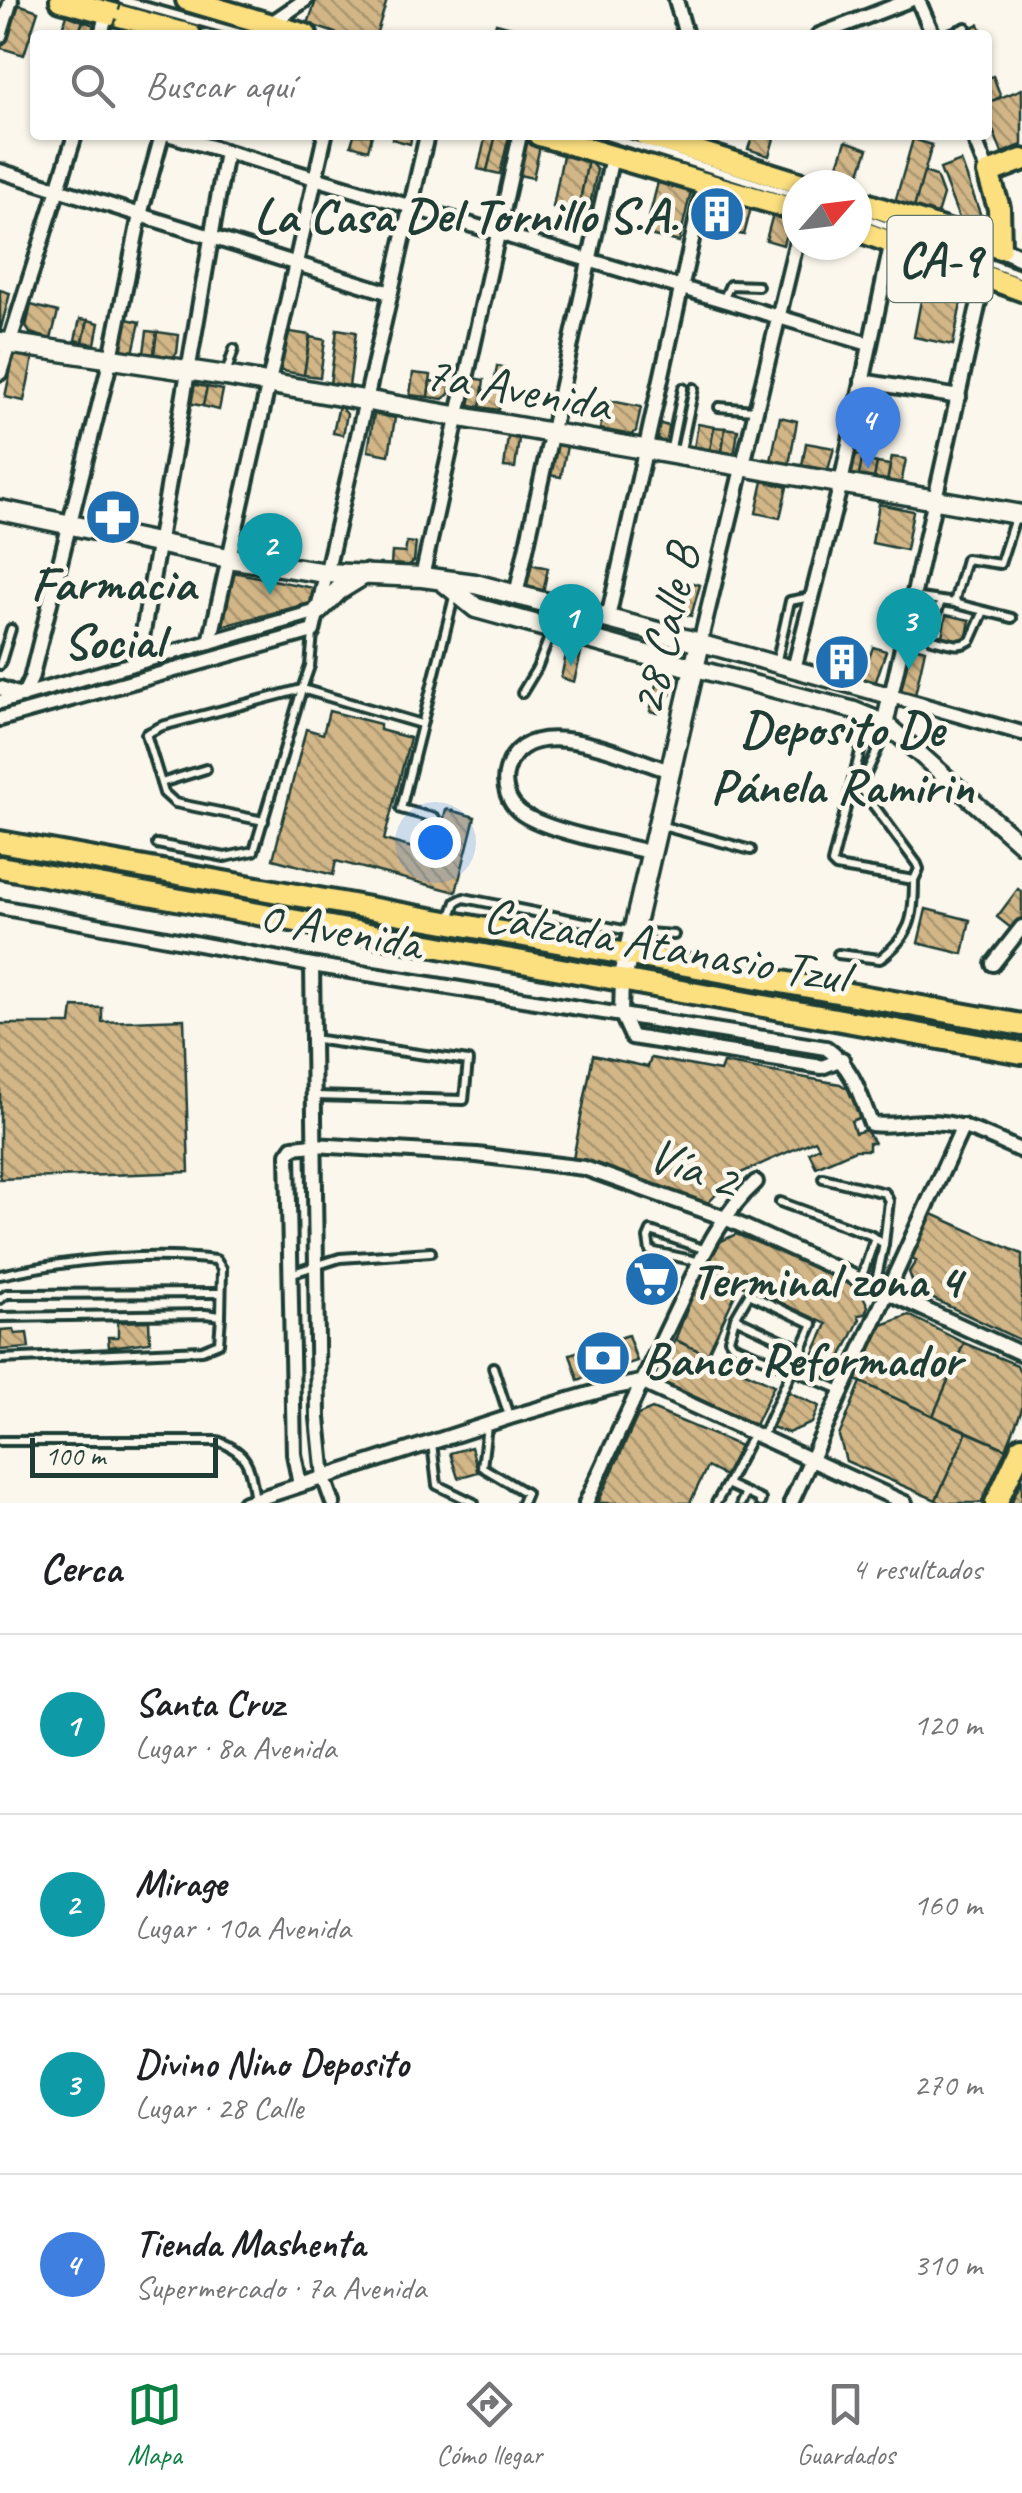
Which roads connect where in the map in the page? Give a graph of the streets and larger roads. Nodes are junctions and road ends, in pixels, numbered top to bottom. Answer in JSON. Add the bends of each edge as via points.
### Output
{"nodes":[{"id":1,"x":11,"y":0,"type":"edge"},
{"id":2,"x":61,"y":0,"type":"edge"},
{"id":3,"x":187,"y":0,"type":"edge"},
{"id":4,"x":305,"y":0,"type":"edge"},
{"id":5,"x":676,"y":0,"type":"edge"},
{"id":6,"x":910,"y":0,"type":"edge"},
{"id":7,"x":918,"y":0,"type":"edge"},
{"id":8,"x":114,"y":12,"type":"edge"},
{"id":9,"x":270,"y":24,"type":"junction"},
{"id":10,"x":173,"y":30,"type":"edge"},
{"id":11,"x":290,"y":30,"type":"edge"},
{"id":12,"x":685,"y":30,"type":"edge"},
{"id":13,"x":832,"y":30,"type":"edge"},
{"id":14,"x":930,"y":30,"type":"edge"},
{"id":15,"x":0,"y":36,"type":"edge"},
{"id":16,"x":73,"y":140,"type":"edge"},
{"id":17,"x":161,"y":140,"type":"edge"},
{"id":18,"x":187,"y":140,"type":"edge"},
{"id":19,"x":323,"y":140,"type":"edge"},
{"id":20,"x":425,"y":140,"type":"edge"},
{"id":21,"x":519,"y":140,"type":"edge"},
{"id":22,"x":555,"y":140,"type":"edge"},
{"id":23,"x":975,"y":140,"type":"edge"},
{"id":24,"x":690,"y":142,"type":"edge"},
{"id":25,"x":226,"y":152,"type":"junction"},
{"id":26,"x":612,"y":157,"type":"junction"},
{"id":27,"x":1022,"y":160,"type":"edge"},
{"id":28,"x":0,"y":171,"type":"edge"},
{"id":29,"x":988,"y":173,"type":"junction"},
{"id":30,"x":782,"y":176,"type":"edge"},
{"id":31,"x":314,"y":178,"type":"junction"},
{"id":32,"x":705,"y":182,"type":"junction"},
{"id":33,"x":58,"y":189,"type":"junction"},
{"id":34,"x":782,"y":205,"type":"edge"},
{"id":35,"x":872,"y":206,"type":"edge"},
{"id":36,"x":410,"y":207,"type":"junction"},
{"id":37,"x":140,"y":215,"type":"junction"},
{"id":38,"x":498,"y":233,"type":"junction"},
{"id":39,"x":872,"y":235,"type":"edge"},
{"id":40,"x":209,"y":236,"type":"junction"},
{"id":41,"x":892,"y":241,"type":"junction"},
{"id":42,"x":1000,"y":248,"type":"junction"},
{"id":43,"x":1022,"y":258,"type":"edge"},
{"id":44,"x":792,"y":260,"type":"edge"},
{"id":45,"x":590,"y":261,"type":"junction"},
{"id":46,"x":294,"y":263,"type":"junction"},
{"id":47,"x":984,"y":275,"type":"junction"},
{"id":48,"x":681,"y":288,"type":"junction"},
{"id":49,"x":1022,"y":290,"type":"edge"},
{"id":50,"x":390,"y":293,"type":"junction"},
{"id":51,"x":778,"y":317,"type":"junction"},
{"id":52,"x":4,"y":343,"type":"edge"},
{"id":53,"x":869,"y":344,"type":"junction"},
{"id":54,"x":110,"y":358,"type":"junction"},
{"id":55,"x":186,"y":369,"type":"junction"},
{"id":56,"x":0,"y":373,"type":"edge"},
{"id":57,"x":862,"y":381,"type":"junction"},
{"id":58,"x":267,"y":383,"type":"junction"},
{"id":59,"x":959,"y":396,"type":"junction"},
{"id":60,"x":365,"y":400,"type":"junction"},
{"id":61,"x":457,"y":417,"type":"junction"},
{"id":62,"x":552,"y":434,"type":"junction"},
{"id":63,"x":645,"y":450,"type":"junction"},
{"id":64,"x":742,"y":466,"type":"junction"},
{"id":65,"x":840,"y":483,"type":"junction"},
{"id":66,"x":936,"y":502,"type":"junction"},
{"id":67,"x":0,"y":510,"type":"edge"},
{"id":68,"x":1019,"y":514,"type":"edge"},
{"id":69,"x":68,"y":524,"type":"junction"},
{"id":70,"x":156,"y":543,"type":"junction"},
{"id":71,"x":228,"y":558,"type":"junction"},
{"id":72,"x":326,"y":573,"type":"junction"},
{"id":73,"x":365,"y":574,"type":"junction"},
{"id":74,"x":422,"y":577,"type":"junction"},
{"id":75,"x":452,"y":585,"type":"junction"},
{"id":76,"x":516,"y":594,"type":"junction"},
{"id":77,"x":318,"y":611,"type":"junction"},
{"id":78,"x":608,"y":618,"type":"junction"},
{"id":79,"x":210,"y":642,"type":"junction"},
{"id":80,"x":700,"y":643,"type":"junction"},
{"id":81,"x":138,"y":661,"type":"junction"},
{"id":82,"x":694,"y":668,"type":"junction"},
{"id":83,"x":794,"y":670,"type":"junction"},
{"id":84,"x":0,"y":688,"type":"edge"},
{"id":85,"x":23,"y":696,"type":"junction"},
{"id":86,"x":891,"y":696,"type":"junction"},
{"id":87,"x":0,"y":702,"type":"edge"},
{"id":88,"x":0,"y":719,"type":"edge"},
{"id":89,"x":885,"y":723,"type":"junction"},
{"id":90,"x":1022,"y":732,"type":"edge"},
{"id":91,"x":670,"y":772,"type":"junction"},
{"id":92,"x":0,"y":842,"type":"edge"},
{"id":93,"x":1022,"y":846,"type":"edge"},
{"id":94,"x":652,"y":853,"type":"junction"},
{"id":95,"x":0,"y":867,"type":"edge"},
{"id":96,"x":0,"y":907,"type":"edge"},
{"id":97,"x":1022,"y":926,"type":"edge"},
{"id":98,"x":631,"y":942,"type":"junction"},
{"id":99,"x":993,"y":964,"type":"dead end"},
{"id":100,"x":312,"y":965,"type":"junction"},
{"id":101,"x":622,"y":980,"type":"junction"},
{"id":102,"x":621,"y":1014,"type":"junction"},
{"id":103,"x":1022,"y":1025,"type":"edge"},
{"id":104,"x":1022,"y":1053,"type":"edge"},
{"id":105,"x":842,"y":1059,"type":"junction"},
{"id":106,"x":963,"y":1126,"type":"junction"},
{"id":107,"x":314,"y":1145,"type":"junction"},
{"id":108,"x":1022,"y":1152,"type":"edge"},
{"id":109,"x":756,"y":1182,"type":"dead end"},
{"id":110,"x":725,"y":1218,"type":"junction"},
{"id":111,"x":881,"y":1290,"type":"junction"},
{"id":112,"x":1022,"y":1354,"type":"edge"},
{"id":113,"x":642,"y":1382,"type":"junction"},
{"id":114,"x":1022,"y":1447,"type":"edge"},
{"id":115,"x":810,"y":1459,"type":"junction"},
{"id":116,"x":324,"y":1478,"type":"junction"},
{"id":117,"x":300,"y":1486,"type":"junction"},
{"id":118,"x":250,"y":1501,"type":"edge"},
{"id":119,"x":333,"y":1503,"type":"edge"},
{"id":120,"x":586,"y":1503,"type":"edge"},
{"id":121,"x":791,"y":1503,"type":"edge"},
{"id":122,"x":905,"y":1503,"type":"edge"},
{"id":123,"x":996,"y":1503,"type":"edge"}],
"edges":[{"from":1,"to":15,"type":"street"},
{"from":2,"to":8,"type":"main road"},
{"from":3,"to":9,"type":"main road"},
{"from":4,"to":9,"type":"street"},
{"from":5,"to":12,"type":"street"},
{"from":6,"to":13,"type":"street"},
{"from":7,"to":14,"type":"street"},
{"from":8,"to":10,"type":"main road"},
{"from":9,"to":11,"type":"main road"},
{"from":16,"to":33,"type":"street"},
{"from":17,"to":37,"type":"street"},
{"from":18,"to":25,"type":"street"},
{"from":19,"to":31,"type":"street"},
{"from":20,"to":36,"type":"street"},
{"from":21,"to":38,"type":"street"},
{"from":22,"to":26,"type":"main road"},
{"from":23,"to":29,"type":"street"},
{"from":24,"to":30,"type":"main road"},
{"from":25,"to":31,"type":"street"},
{"from":25,"to":40,"type":"street"},
{"from":26,"to":32,"type":"main road"},
{"from":26,"to":45,"type":"street"},
{"from":27,"to":29,"type":"main road"},
{"from":28,"to":33,"type":"street"},
{"from":29,"to":42,"type":"main road","via":[[1000,208]]},
{"from":31,"to":36,"type":"street"},
{"from":31,"to":46,"type":"street"},
{"from":32,"to":34,"type":"main road"},
{"from":32,"to":48,"type":"street"},
{"from":33,"to":37,"type":"street"},
{"from":33,"to":52,"type":"street"},
{"from":35,"to":42,"type":"main road","number":"CA-9"},
{"from":36,"to":38,"type":"street"},
{"from":36,"to":50,"type":"street"},
{"from":37,"to":40,"type":"street"},
{"from":37,"to":54,"type":"street"},
{"from":38,"to":45,"type":"street"},
{"from":38,"to":61,"type":"street"},
{"from":39,"to":41,"type":"main road","number":"CA-9"},
{"from":40,"to":46,"type":"street"},
{"from":40,"to":55,"type":"street"},
{"from":41,"to":47,"type":"main road","number":"CA-9"},
{"from":41,"to":53,"type":"street"},
{"from":42,"to":43,"type":"street","number":"CA-9"},
{"from":44,"to":51,"type":"street","name":"28 Calle B"},
{"from":45,"to":48,"type":"street"},
{"from":45,"to":62,"type":"street"},
{"from":46,"to":50,"type":"street"},
{"from":46,"to":58,"type":"street"},
{"from":47,"to":49,"type":"main road","number":"CA-9"},
{"from":47,"to":59,"type":"street"},
{"from":48,"to":51,"type":"street"},
{"from":48,"to":63,"type":"street"},
{"from":50,"to":60,"type":"street"},
{"from":51,"to":53,"type":"street"},
{"from":51,"to":64,"type":"street","name":"28 Calle B"},
{"from":52,"to":54,"type":"main road","name":"7a Avenida"},
{"from":52,"to":56,"type":"street"},
{"from":53,"to":57,"type":"street"},
{"from":54,"to":55,"type":"main road","name":"7a Avenida"},
{"from":54,"to":69,"type":"street"},
{"from":55,"to":58,"type":"main road","name":"7a Avenida"},
{"from":55,"to":70,"type":"street"},
{"from":57,"to":59,"type":"street"},
{"from":57,"to":65,"type":"street"},
{"from":58,"to":60,"type":"main road","name":"7a Avenida"},
{"from":58,"to":71,"type":"street"},
{"from":59,"to":66,"type":"street"},
{"from":60,"to":61,"type":"main road","name":"7a Avenida"},
{"from":60,"to":72,"type":"street"},
{"from":61,"to":62,"type":"main road","name":"7a Avenida"},
{"from":61,"to":74,"type":"street"},
{"from":62,"to":63,"type":"main road","name":"7a Avenida"},
{"from":62,"to":76,"type":"street"},
{"from":63,"to":64,"type":"main road","name":"7a Avenida"},
{"from":63,"to":78,"type":"street"},
{"from":64,"to":65,"type":"main road","name":"7a Avenida"},
{"from":64,"to":80,"type":"street","name":"28 Calle B"},
{"from":65,"to":66,"type":"main road","name":"7a Avenida"},
{"from":65,"to":83,"type":"street"},
{"from":66,"to":68,"type":"main road","name":"7a Avenida"},
{"from":66,"to":86,"type":"street"},
{"from":67,"to":69,"type":"main road"},
{"from":69,"to":70,"type":"main road"},
{"from":69,"to":85,"type":"street"},
{"from":70,"to":71,"type":"main road"},
{"from":70,"to":81,"type":"street"},
{"from":71,"to":72,"type":"main road"},
{"from":71,"to":79,"type":"street"},
{"from":72,"to":73,"type":"main road"},
{"from":72,"to":77,"type":"street"},
{"from":73,"to":74,"type":"main road"},
{"from":73,"to":77,"type":"main road"},
{"from":74,"to":75,"type":"main road"},
{"from":75,"to":76,"type":"main road"},
{"from":75,"to":82,"type":"main road","via":[[476,608]]},
{"from":76,"to":78,"type":"main road"},
{"from":77,"to":79,"type":"street"},
{"from":77,"to":88,"type":"street","via":[[313,631]]},
{"from":78,"to":80,"type":"main road"},
{"from":79,"to":81,"type":"street"},
{"from":80,"to":82,"type":"main road","name":"28 Calle B"},
{"from":80,"to":83,"type":"street"},
{"from":81,"to":85,"type":"street"},
{"from":82,"to":89,"type":"street"},
{"from":82,"to":91,"type":"main road","name":"28 Calle B"},
{"from":83,"to":86,"type":"street"},
{"from":84,"to":85,"type":"street"},
{"from":85,"to":87,"type":"street"},
{"from":86,"to":89,"type":"street"},
{"from":86,"to":90,"type":"street"},
{"from":89,"to":93,"type":"street"},
{"from":91,"to":94,"type":"main road","name":"28 Calle B"},
{"from":91,"to":94,"type":"street","via":[[563,738],[542,738],[520,746],[504,779],[508,798],[538,822]]},
{"from":92,"to":98,"type":"main road","name":"Calzada Atanasio Tzul","via":[[450,920]]},
{"from":94,"to":98,"type":"main road","name":"28 Calle B"},
{"from":95,"to":101,"type":"main road","name":"Calzada Atanasio Tzul"},
{"from":96,"to":100,"type":"street","name":"0 Avenida"},
{"from":97,"to":99,"type":"street"},
{"from":98,"to":101,"type":"main road","name":"28 Calle B"},
{"from":98,"to":103,"type":"main road","name":"Calzada Atanasio Tzul"},
{"from":100,"to":102,"type":"street","name":"0 Avenida"},
{"from":100,"to":107,"type":"street"},
{"from":101,"to":102,"type":"street","name":"28 Calle B"},
{"from":101,"to":104,"type":"main road","name":"Calzada Atanasio Tzul"},
{"from":102,"to":105,"type":"street","name":"0 Avenida","via":[[826,1048]]},
{"from":102,"to":105,"type":"street","name":"28 Calle B","via":[[632,1037],[822,1067]]},
{"from":105,"to":106,"type":"street","via":[[872,1124]]},
{"from":106,"to":108,"type":"street"},
{"from":106,"to":111,"type":"street"},
{"from":107,"to":110,"type":"street","name":"Vía 2","via":[[584,1168]]},
{"from":107,"to":116,"type":"street"},
{"from":107,"to":117,"type":"street","via":[[292,1146],[288,1154]]},
{"from":109,"to":110,"type":"street"},
{"from":110,"to":111,"type":"street","name":"Vía 2"},
{"from":110,"to":113,"type":"street"},
{"from":111,"to":112,"type":"street","name":"Vía 2"},
{"from":111,"to":115,"type":"street"},
{"from":113,"to":115,"type":"street"},
{"from":113,"to":116,"type":"street"},
{"from":113,"to":120,"type":"street"},
{"from":114,"to":123,"type":"main road"},
{"from":115,"to":121,"type":"street"},
{"from":115,"to":122,"type":"street"},
{"from":116,"to":117,"type":"street"},
{"from":116,"to":119,"type":"street"},
{"from":117,"to":118,"type":"street"}]}
